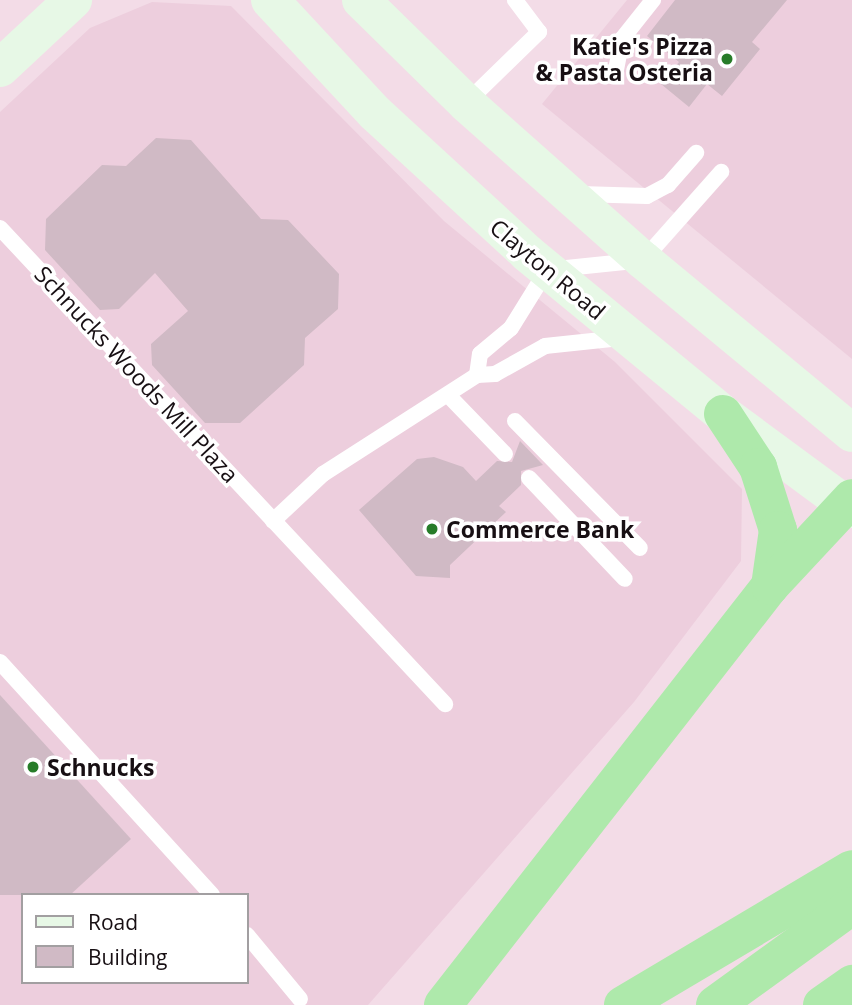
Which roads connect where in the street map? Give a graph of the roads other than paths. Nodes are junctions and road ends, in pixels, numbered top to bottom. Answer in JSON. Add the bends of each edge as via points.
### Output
{"nodes":[{"id":1,"x":270,"y":0,"type":"edge"},
{"id":2,"x":361,"y":0,"type":"edge"},
{"id":3,"x":516,"y":0,"type":"edge"},
{"id":4,"x":653,"y":0,"type":"edge"},
{"id":5,"x":75,"y":2,"type":"edge"},
{"id":6,"x":0,"y":68,"type":"edge"},
{"id":7,"x":615,"y":75,"type":"dead end"},
{"id":8,"x":466,"y":103,"type":"junction"},
{"id":9,"x":696,"y":153,"type":"dead end"},
{"id":10,"x":721,"y":172,"type":"dead end"},
{"id":11,"x":571,"y":193,"type":"junction"},
{"id":12,"x":0,"y":228,"type":"edge"},
{"id":13,"x":643,"y":260,"type":"junction"},
{"id":14,"x":547,"y":270,"type":"junction"},
{"id":15,"x":628,"y":337,"type":"junction"},
{"id":16,"x":477,"y":375,"type":"junction"},
{"id":17,"x":449,"y":395,"type":"junction"},
{"id":18,"x":723,"y":414,"type":"junction"},
{"id":19,"x":515,"y":421,"type":"dead end"},
{"id":20,"x":852,"y":433,"type":"edge"},
{"id":21,"x":505,"y":454,"type":"dead end"},
{"id":22,"x":529,"y":478,"type":"dead end"},
{"id":23,"x":850,"y":504,"type":"edge"},
{"id":24,"x":273,"y":521,"type":"junction"},
{"id":25,"x":640,"y":548,"type":"dead end"},
{"id":26,"x":625,"y":579,"type":"dead end"},
{"id":27,"x":770,"y":586,"type":"junction"},
{"id":28,"x":0,"y":662,"type":"edge"},
{"id":29,"x":445,"y":705,"type":"dead end"},
{"id":30,"x":852,"y":869,"type":"edge"},
{"id":31,"x":210,"y":893,"type":"edge"},
{"id":32,"x":852,"y":906,"type":"edge"},
{"id":33,"x":248,"y":936,"type":"edge"},
{"id":34,"x":852,"y":984,"type":"edge"},
{"id":35,"x":300,"y":999,"type":"dead end"},
{"id":36,"x":443,"y":1005,"type":"edge"},
{"id":37,"x":622,"y":1005,"type":"edge"},
{"id":38,"x":715,"y":1005,"type":"edge"},
{"id":39,"x":822,"y":1005,"type":"edge"}],
"edges":[{"from":1,"to":14,"type":"main road","name":"Clayton Road","via":[[416,154]]},
{"from":2,"to":8,"type":"main road"},
{"from":3,"to":8,"type":"lane","via":[[539,32]]},
{"from":4,"to":7,"type":"lane","via":[[622,39]]},
{"from":5,"to":6,"type":"main road"},
{"from":8,"to":11,"type":"main road"},
{"from":9,"to":11,"type":"lane","via":[[668,185],[647,196]]},
{"from":10,"to":13,"type":"lane"},
{"from":11,"to":13,"type":"main road"},
{"from":12,"to":24,"type":"lane","name":"Schnucks Woods Mill Plaza"},
{"from":13,"to":14,"type":"lane"},
{"from":13,"to":20,"type":"main road"},
{"from":14,"to":15,"type":"main road","name":"Clayton Road"},
{"from":14,"to":16,"type":"lane","via":[[511,328],[480,354]]},
{"from":15,"to":16,"type":"lane","via":[[545,346],[495,374]]},
{"from":15,"to":18,"type":"main road","name":"Clayton Road"},
{"from":16,"to":17,"type":"lane"},
{"from":17,"to":21,"type":"lane"},
{"from":17,"to":24,"type":"lane","via":[[323,474]]},
{"from":18,"to":23,"type":"main road","name":"Clayton Road"},
{"from":18,"to":27,"type":"highway","via":[[758,467],[778,530]]},
{"from":19,"to":25,"type":"lane"},
{"from":22,"to":26,"type":"lane"},
{"from":23,"to":27,"type":"highway"},
{"from":24,"to":29,"type":"lane","name":"Schnucks Woods Mill Plaza"},
{"from":27,"to":36,"type":"highway"},
{"from":28,"to":31,"type":"lane"},
{"from":30,"to":37,"type":"highway"},
{"from":32,"to":38,"type":"highway"},
{"from":33,"to":35,"type":"lane"},
{"from":34,"to":39,"type":"highway"}]}
